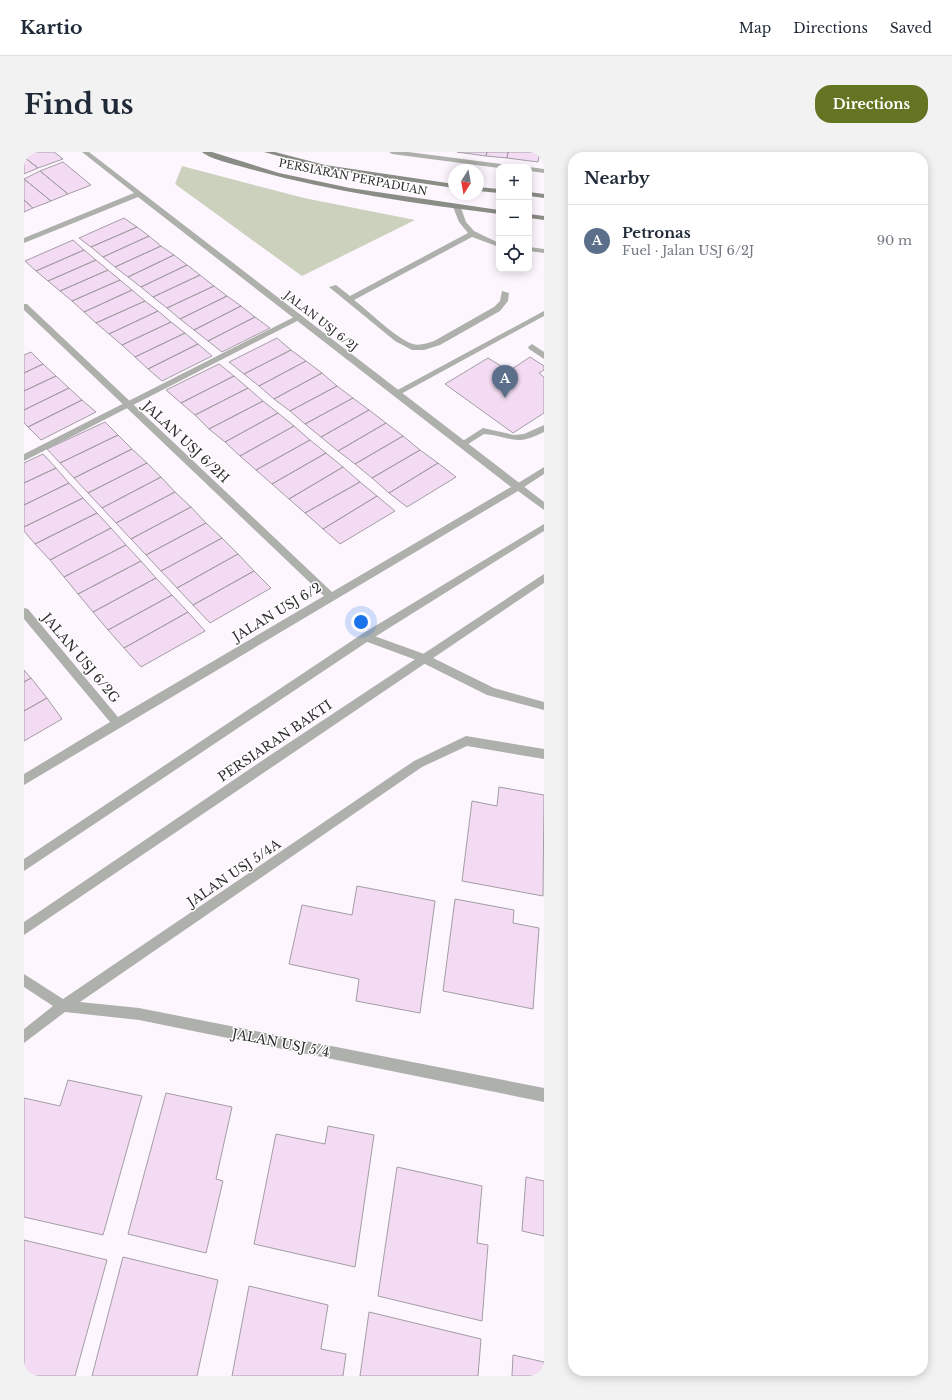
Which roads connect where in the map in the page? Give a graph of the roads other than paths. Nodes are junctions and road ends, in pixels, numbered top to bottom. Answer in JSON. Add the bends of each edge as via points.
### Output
{"nodes":[{"id":1,"x":85,"y":152,"type":"edge"},
{"id":2,"x":205,"y":152,"type":"edge"},
{"id":3,"x":267,"y":152,"type":"edge"},
{"id":4,"x":392,"y":152,"type":"edge"},
{"id":5,"x":496,"y":165,"type":"edge"},
{"id":6,"x":544,"y":165,"type":"edge"},
{"id":7,"x":532,"y":169,"type":"edge"},
{"id":8,"x":544,"y":171,"type":"edge"},
{"id":9,"x":448,"y":185,"type":"edge"},
{"id":10,"x":484,"y":190,"type":"edge"},
{"id":11,"x":496,"y":191,"type":"edge"},
{"id":12,"x":139,"y":194,"type":"junction"},
{"id":13,"x":532,"y":194,"type":"edge"},
{"id":14,"x":544,"y":196,"type":"edge"},
{"id":15,"x":457,"y":207,"type":"junction"},
{"id":16,"x":496,"y":212,"type":"edge"},
{"id":17,"x":532,"y":216,"type":"edge"},
{"id":18,"x":544,"y":218,"type":"edge"},
{"id":19,"x":472,"y":234,"type":"junction"},
{"id":20,"x":24,"y":240,"type":"edge"},
{"id":21,"x":496,"y":244,"type":"edge"},
{"id":22,"x":532,"y":249,"type":"edge"},
{"id":23,"x":544,"y":251,"type":"edge"},
{"id":24,"x":333,"y":287,"type":"dead end"},
{"id":25,"x":505,"y":293,"type":"dead end"},
{"id":26,"x":349,"y":300,"type":"junction"},
{"id":27,"x":24,"y":306,"type":"edge"},
{"id":28,"x":544,"y":313,"type":"edge"},
{"id":29,"x":299,"y":318,"type":"junction"},
{"id":30,"x":532,"y":347,"type":"dead end"},
{"id":31,"x":544,"y":356,"type":"edge"},
{"id":32,"x":396,"y":393,"type":"junction"},
{"id":33,"x":128,"y":405,"type":"junction"},
{"id":34,"x":544,"y":428,"type":"edge"},
{"id":35,"x":462,"y":444,"type":"junction"},
{"id":36,"x":24,"y":458,"type":"edge"},
{"id":37,"x":544,"y":470,"type":"edge"},
{"id":38,"x":518,"y":487,"type":"junction"},
{"id":39,"x":544,"y":507,"type":"edge"},
{"id":40,"x":544,"y":527,"type":"edge"},
{"id":41,"x":544,"y":578,"type":"edge"},
{"id":42,"x":330,"y":597,"type":"junction"},
{"id":43,"x":24,"y":612,"type":"edge"},
{"id":44,"x":366,"y":637,"type":"junction"},
{"id":45,"x":423,"y":658,"type":"junction"},
{"id":46,"x":544,"y":706,"type":"edge"},
{"id":47,"x":118,"y":723,"type":"junction"},
{"id":48,"x":544,"y":754,"type":"edge"},
{"id":49,"x":24,"y":780,"type":"edge"},
{"id":50,"x":24,"y":866,"type":"edge"},
{"id":51,"x":24,"y":929,"type":"edge"},
{"id":52,"x":24,"y":980,"type":"edge"},
{"id":53,"x":63,"y":1006,"type":"junction"},
{"id":54,"x":24,"y":1037,"type":"edge"},
{"id":55,"x":544,"y":1095,"type":"edge"}],
"edges":[{"from":1,"to":12,"type":"street","name":"JALAN USJ 6/2J"},
{"from":2,"to":15,"type":"main road","name":"PERSIARAN PERPADUAN","via":[[260,170],[316,184]]},
{"from":3,"to":9,"type":"main road","name":"PERSIARAN PERPADUAN","via":[[325,167]]},
{"from":4,"to":5,"type":"street"},
{"from":6,"to":8,"type":"street"},
{"from":7,"to":8,"type":"street"},
{"from":10,"to":11,"type":"main road"},
{"from":12,"to":20,"type":"street"},
{"from":12,"to":29,"type":"street","name":"JALAN USJ 6/2J"},
{"from":13,"to":14,"type":"main road"},
{"from":15,"to":16,"type":"main road","name":"PERSIARAN PERPADUAN"},
{"from":15,"to":19,"type":"street","via":[[460,220]]},
{"from":17,"to":18,"type":"main road"},
{"from":19,"to":21,"type":"street"},
{"from":19,"to":26,"type":"street"},
{"from":22,"to":23,"type":"street"},
{"from":24,"to":26,"type":"street"},
{"from":25,"to":26,"type":"street","via":[[504,301],[497,309],[437,343],[412,347]]},
{"from":27,"to":33,"type":"street","name":"JALAN USJ 6/2H"},
{"from":28,"to":32,"type":"street"},
{"from":29,"to":32,"type":"street","name":"JALAN USJ 6/2J"},
{"from":29,"to":33,"type":"street"},
{"from":30,"to":31,"type":"street"},
{"from":32,"to":35,"type":"street","name":"JALAN USJ 6/2J"},
{"from":33,"to":36,"type":"street"},
{"from":33,"to":42,"type":"street","name":"JALAN USJ 6/2H"},
{"from":34,"to":35,"type":"street","via":[[526,437],[514,438],[483,431]]},
{"from":35,"to":38,"type":"street","name":"JALAN USJ 6/2J"},
{"from":37,"to":38,"type":"street","name":"JALAN USJ 6/2"},
{"from":38,"to":39,"type":"street","name":"JALAN USJ 6/2J"},
{"from":38,"to":42,"type":"street","name":"JALAN USJ 6/2"},
{"from":40,"to":44,"type":"street"},
{"from":41,"to":45,"type":"street","name":"PERSIARAN BAKTI"},
{"from":42,"to":47,"type":"street","name":"JALAN USJ 6/2"},
{"from":43,"to":47,"type":"street","name":"JALAN USJ 6/2G"},
{"from":44,"to":45,"type":"street"},
{"from":44,"to":50,"type":"street"},
{"from":45,"to":46,"type":"street","via":[[491,692]]},
{"from":45,"to":51,"type":"street","name":"PERSIARAN BAKTI"},
{"from":47,"to":49,"type":"street","name":"JALAN USJ 6/2"},
{"from":48,"to":53,"type":"street","name":"JALAN USJ 5/4A","via":[[466,741],[418,764]]},
{"from":52,"to":53,"type":"street","name":"JALAN USJ 5/4"},
{"from":53,"to":54,"type":"street","name":"JALAN USJ 5/4A"},
{"from":53,"to":55,"type":"street","name":"JALAN USJ 5/4","via":[[138,1014]]}]}
